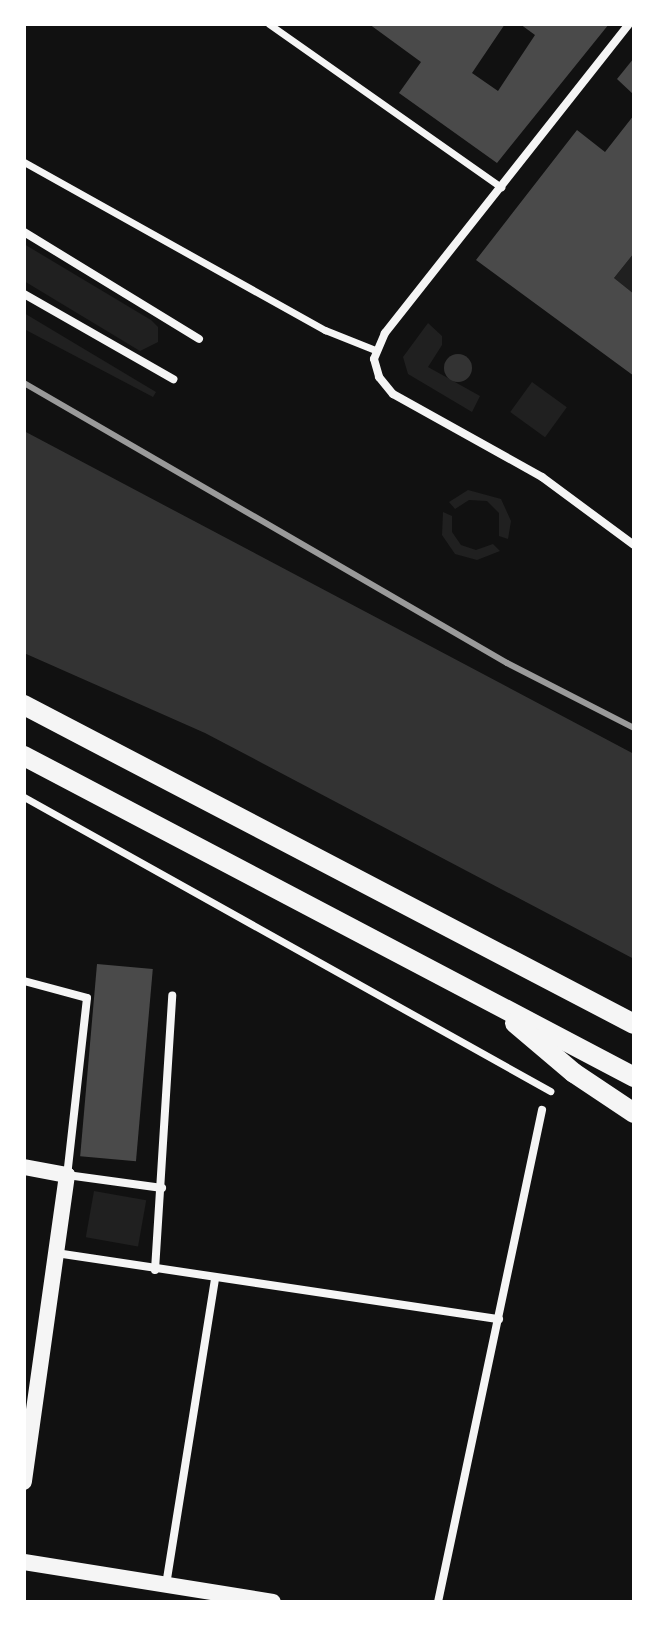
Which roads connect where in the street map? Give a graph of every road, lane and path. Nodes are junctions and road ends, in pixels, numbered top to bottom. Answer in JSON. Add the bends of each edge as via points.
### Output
{"nodes":[{"id":1,"x":269,"y":24,"type":"edge"},
{"id":2,"x":629,"y":24,"type":"edge"},
{"id":3,"x":24,"y":162,"type":"edge"},
{"id":4,"x":501,"y":187,"type":"junction"},
{"id":5,"x":24,"y":232,"type":"edge"},
{"id":6,"x":24,"y":294,"type":"edge"},
{"id":7,"x":199,"y":339,"type":"dead end"},
{"id":8,"x":375,"y":350,"type":"junction"},
{"id":9,"x":173,"y":379,"type":"dead end"},
{"id":10,"x":634,"y":545,"type":"edge"},
{"id":11,"x":24,"y":705,"type":"edge"},
{"id":12,"x":24,"y":756,"type":"edge"},
{"id":13,"x":24,"y":797,"type":"edge"},
{"id":14,"x":24,"y":981,"type":"edge"},
{"id":15,"x":172,"y":996,"type":"dead end"},
{"id":16,"x":488,"y":1000,"type":"junction"},
{"id":17,"x":634,"y":1024,"type":"edge"},
{"id":18,"x":634,"y":1077,"type":"edge"},
{"id":19,"x":550,"y":1091,"type":"dead end"},
{"id":20,"x":542,"y":1110,"type":"dead end"},
{"id":21,"x":634,"y":1113,"type":"edge"},
{"id":22,"x":24,"y":1167,"type":"edge"},
{"id":23,"x":67,"y":1175,"type":"junction"},
{"id":24,"x":162,"y":1188,"type":"junction"},
{"id":25,"x":56,"y":1253,"type":"junction"},
{"id":26,"x":155,"y":1270,"type":"junction"},
{"id":27,"x":215,"y":1280,"type":"junction"},
{"id":28,"x":499,"y":1319,"type":"junction"},
{"id":29,"x":24,"y":1482,"type":"edge"},
{"id":30,"x":24,"y":1562,"type":"edge"},
{"id":31,"x":166,"y":1585,"type":"junction"},
{"id":32,"x":273,"y":1602,"type":"edge"},
{"id":33,"x":438,"y":1602,"type":"edge"}],
"edges":[{"from":1,"to":4,"type":"street"},
{"from":2,"to":4,"type":"street"},
{"from":3,"to":8,"type":"street","via":[[325,330]]},
{"from":4,"to":8,"type":"street"},
{"from":5,"to":7,"type":"street"},
{"from":6,"to":9,"type":"street"},
{"from":8,"to":10,"type":"street","via":[[379,377],[393,394],[542,477]]},
{"from":11,"to":17,"type":"highway"},
{"from":12,"to":16,"type":"highway"},
{"from":13,"to":19,"type":"street"},
{"from":14,"to":23,"type":"street","via":[[87,998]]},
{"from":15,"to":24,"type":"street"},
{"from":16,"to":18,"type":"highway"},
{"from":16,"to":21,"type":"highway","via":[[574,1073]]},
{"from":20,"to":28,"type":"street"},
{"from":22,"to":23,"type":"main road"},
{"from":23,"to":24,"type":"street"},
{"from":23,"to":25,"type":"main road"},
{"from":24,"to":26,"type":"street"},
{"from":25,"to":26,"type":"street"},
{"from":25,"to":29,"type":"main road"},
{"from":26,"to":27,"type":"street"},
{"from":27,"to":28,"type":"street"},
{"from":27,"to":31,"type":"street"},
{"from":28,"to":33,"type":"street"},
{"from":30,"to":31,"type":"main road"},
{"from":31,"to":32,"type":"main road"}]}
